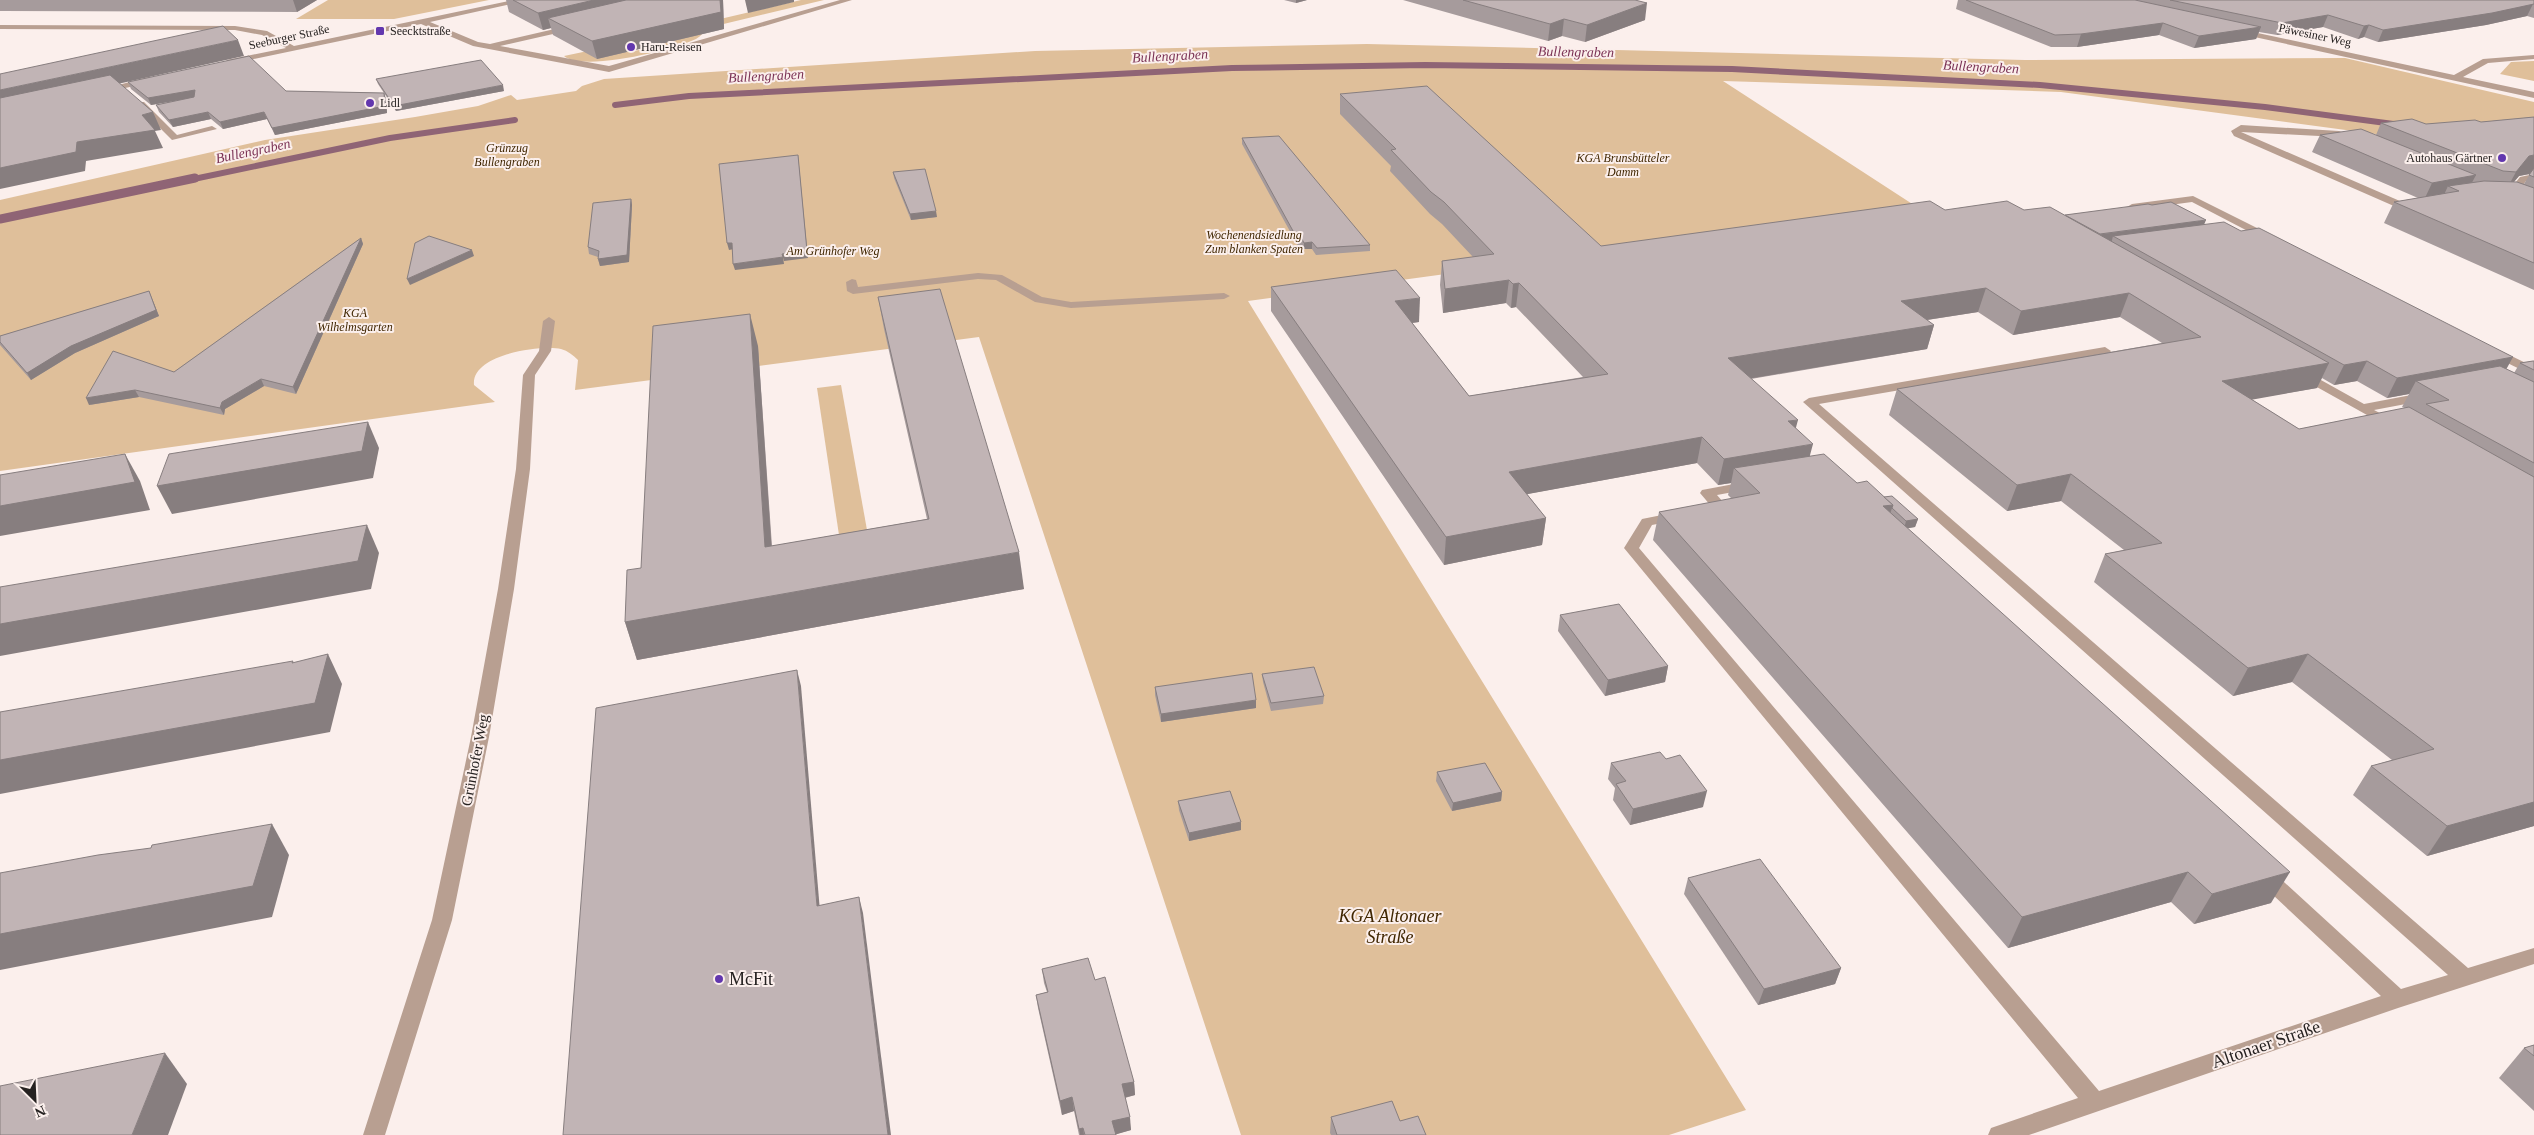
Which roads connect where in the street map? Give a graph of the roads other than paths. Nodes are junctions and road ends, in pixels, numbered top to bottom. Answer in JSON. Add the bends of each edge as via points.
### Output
{"nodes":[{"id":1,"x":525,"y":0,"type":"edge"},
{"id":2,"x":848,"y":0,"type":"edge"},
{"id":3,"x":423,"y":22,"type":"junction"},
{"id":4,"x":584,"y":24,"type":"edge"},
{"id":5,"x":0,"y":27,"type":"edge"},
{"id":6,"x":2232,"y":30,"type":"edge"},
{"id":7,"x":487,"y":46,"type":"junction"},
{"id":8,"x":294,"y":49,"type":"junction"},
{"id":9,"x":2534,"y":56,"type":"edge"},
{"id":10,"x":220,"y":65,"type":"edge"},
{"id":11,"x":162,"y":78,"type":"edge"},
{"id":12,"x":2455,"y":78,"type":"junction"},
{"id":13,"x":120,"y":86,"type":"junction"},
{"id":14,"x":93,"y":93,"type":"edge"},
{"id":15,"x":2534,"y":95,"type":"edge"},
{"id":16,"x":212,"y":129,"type":"edge"},
{"id":17,"x":2357,"y":141,"type":"edge"},
{"id":18,"x":2534,"y":177,"type":"edge"},
{"id":19,"x":2426,"y":205,"type":"edge"},
{"id":20,"x":2124,"y":208,"type":"edge"},
{"id":21,"x":2534,"y":208,"type":"edge"},
{"id":22,"x":2254,"y":230,"type":"junction"},
{"id":23,"x":2234,"y":232,"type":"edge"},
{"id":24,"x":2280,"y":243,"type":"edge"},
{"id":25,"x":852,"y":282,"type":"dead end"},
{"id":26,"x":1224,"y":296,"type":"dead end"},
{"id":27,"x":549,"y":321,"type":"dead end"},
{"id":28,"x":2482,"y":345,"type":"edge"},
{"id":29,"x":2105,"y":351,"type":"edge"},
{"id":30,"x":2294,"y":368,"type":"edge"},
{"id":31,"x":2534,"y":372,"type":"edge"},
{"id":32,"x":2534,"y":377,"type":"edge"},
{"id":33,"x":2515,"y":380,"type":"edge"},
{"id":34,"x":2439,"y":394,"type":"edge"},
{"id":35,"x":2362,"y":408,"type":"junction"},
{"id":36,"x":2405,"y":432,"type":"edge"},
{"id":37,"x":1764,"y":483,"type":"edge"},
{"id":38,"x":2254,"y":865,"type":"edge"},
{"id":39,"x":2534,"y":956,"type":"edge"},
{"id":40,"x":2465,"y":978,"type":"junction"},
{"id":41,"x":2398,"y":999,"type":"junction"},
{"id":42,"x":2095,"y":1103,"type":"junction"},
{"id":43,"x":374,"y":1135,"type":"edge"},
{"id":44,"x":1998,"y":1135,"type":"edge"}],
"edges":[{"from":1,"to":3,"type":"street","name":"Seeburger Straße"},
{"from":2,"to":7,"type":"street","via":[[609,69]]},
{"from":3,"to":7,"type":"street"},
{"from":3,"to":8,"type":"street","name":"Seeburger Straße"},
{"from":4,"to":7,"type":"street"},
{"from":5,"to":8,"type":"street","via":[[235,28],[264,33]]},
{"from":6,"to":12,"type":"street","name":"Päwesiner Weg"},
{"from":8,"to":10,"type":"street","name":"Seeburger Straße"},
{"from":9,"to":12,"type":"street","via":[[2486,61]]},
{"from":11,"to":13,"type":"street"},
{"from":12,"to":15,"type":"street","name":"Päwesiner Weg"},
{"from":13,"to":14,"type":"street"},
{"from":13,"to":16,"type":"street","via":[[153,109],[175,138]]},
{"from":17,"to":19,"type":"street","via":[[2339,134],[2241,128],[2236,131],[2407,208]]},
{"from":18,"to":21,"type":"street","via":[[2523,179],[2505,197]]},
{"from":20,"to":22,"type":"street","via":[[2193,199]]},
{"from":22,"to":23,"type":"street"},
{"from":22,"to":24,"type":"street"},
{"from":25,"to":26,"type":"street","via":[[853,291],[978,276],[998,277],[1039,300],[1071,304]]},
{"from":27,"to":43,"type":"street","name":"Grünhofer Weg","via":[[544,351],[528,375],[523,469],[506,589],[480,737],[442,920]]},
{"from":28,"to":31,"type":"street"},
{"from":29,"to":40,"type":"street","via":[[1810,402]]},
{"from":30,"to":35,"type":"street"},
{"from":32,"to":33,"type":"street"},
{"from":34,"to":35,"type":"street"},
{"from":35,"to":36,"type":"street"},
{"from":37,"to":42,"type":"street","via":[[1707,493],[1722,509],[1647,522],[1631,548]]},
{"from":38,"to":41,"type":"street"},
{"from":39,"to":40,"type":"street","name":"Altonaer Straße"},
{"from":40,"to":41,"type":"street","name":"Altonaer Straße"},
{"from":41,"to":42,"type":"street","name":"Altonaer Straße"},
{"from":42,"to":44,"type":"street","name":"Altonaer Straße"}]}
